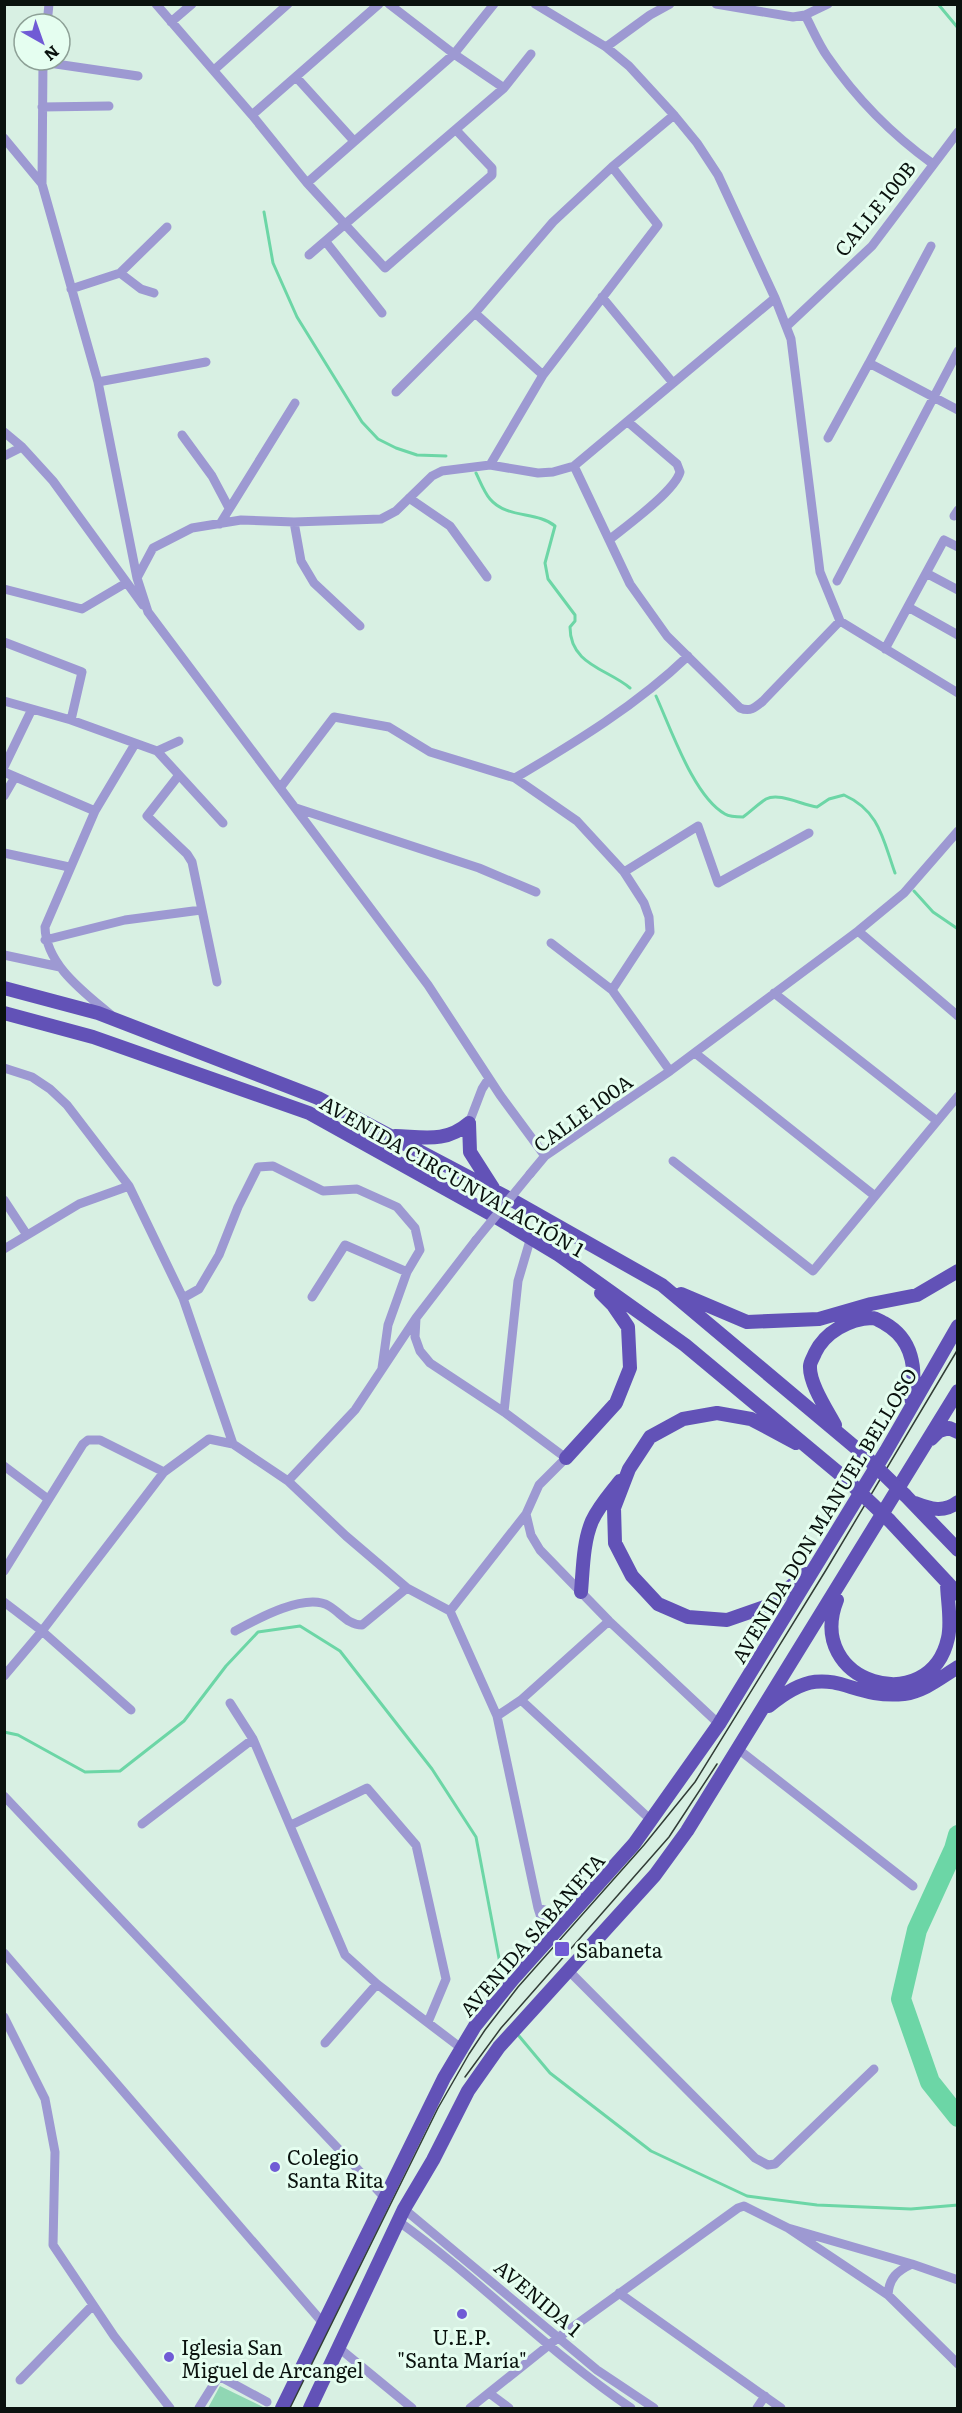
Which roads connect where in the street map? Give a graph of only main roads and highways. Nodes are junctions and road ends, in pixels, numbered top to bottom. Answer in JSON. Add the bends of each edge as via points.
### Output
{"nodes":[{"id":1,"x":4,"y":988,"type":"edge"},
{"id":2,"x":4,"y":1013,"type":"edge"},
{"id":3,"x":389,"y":1135,"type":"junction"},
{"id":4,"x":495,"y":1190,"type":"junction"},
{"id":5,"x":560,"y":1255,"type":"junction"},
{"id":6,"x":957,"y":1271,"type":"edge"},
{"id":7,"x":662,"y":1285,"type":"junction"},
{"id":8,"x":957,"y":1326,"type":"edge"},
{"id":9,"x":957,"y":1391,"type":"edge"},
{"id":10,"x":909,"y":1411,"type":"junction"},
{"id":11,"x":838,"y":1432,"type":"junction"},
{"id":12,"x":957,"y":1432,"type":"edge"},
{"id":13,"x":927,"y":1442,"type":"junction"},
{"id":14,"x":821,"y":1456,"type":"junction"},
{"id":15,"x":566,"y":1458,"type":"road end"},
{"id":16,"x":629,"y":1469,"type":"junction"},
{"id":17,"x":909,"y":1499,"type":"junction"},
{"id":18,"x":957,"y":1502,"type":"edge"},
{"id":19,"x":957,"y":1550,"type":"edge"},
{"id":20,"x":851,"y":1566,"type":"junction"},
{"id":21,"x":814,"y":1567,"type":"junction"},
{"id":22,"x":947,"y":1582,"type":"junction"},
{"id":23,"x":581,"y":1592,"type":"road end"},
{"id":24,"x":957,"y":1594,"type":"edge"},
{"id":25,"x":957,"y":1667,"type":"edge"},
{"id":26,"x":760,"y":1713,"type":"junction"},
{"id":27,"x":719,"y":1724,"type":"joint"},
{"id":28,"x":282,"y":2409,"type":"edge"},
{"id":29,"x":310,"y":2409,"type":"edge"}],
"edges":[{"from":1,"to":3,"type":"main road","name":"AVENIDA CIRCUNVALACIÓN 1","via":[[98,1013],[318,1098]]},
{"from":2,"to":5,"type":"main road","name":"AVENIDA CIRCUNVALACIÓN 1","via":[[93,1037],[309,1113]]},
{"from":3,"to":4,"type":"main road","name":"AVENIDA CIRCUNVALACIÓN 1"},
{"from":3,"to":4,"type":"main road","via":[[444,1137],[457,1134],[469,1123],[470,1152]]},
{"from":4,"to":7,"type":"main road","name":"AVENIDA CIRCUNVALACIÓN 1"},
{"from":5,"to":14,"type":"main road","name":"AVENIDA CIRCUNVALACIÓN 1","via":[[686,1345]]},
{"from":5,"to":15,"type":"main road","via":[[613,1305],[628,1327],[630,1368],[616,1403]]},
{"from":6,"to":7,"type":"main road","via":[[917,1295],[819,1319],[783,1321],[747,1322]]},
{"from":7,"to":11,"type":"main road","name":"AVENIDA CIRCUNVALACIÓN 1"},
{"from":8,"to":10,"type":"main road","name":"AVENIDA DON MANUEL BELLOSO"},
{"from":9,"to":13,"type":"main road"},
{"from":10,"to":11,"type":"main road","via":[[915,1380],[911,1356],[898,1331],[874,1318],[848,1323],[819,1345],[810,1365],[815,1388]]},
{"from":10,"to":21,"type":"main road","name":"AVENIDA DON MANUEL BELLOSO"},
{"from":11,"to":17,"type":"main road","name":"AVENIDA CIRCUNVALACIÓN 1","bridge":true},
{"from":12,"to":13,"type":"main road","via":[[949,1428],[939,1431]]},
{"from":13,"to":20,"type":"main road"},
{"from":14,"to":16,"type":"main road","via":[[751,1419],[717,1413],[683,1419],[650,1437]]},
{"from":14,"to":22,"type":"main road","name":"AVENIDA CIRCUNVALACIÓN 1","bridge":true},
{"from":16,"to":21,"type":"main road","via":[[614,1508],[615,1543],[632,1576],[658,1604],[688,1617],[727,1620],[767,1606]]},
{"from":16,"to":23,"type":"main road","via":[[592,1522]]},
{"from":17,"to":18,"type":"main road","via":[[927,1508],[942,1509]]},
{"from":17,"to":19,"type":"main road","name":"AVENIDA CIRCUNVALACIÓN 1"},
{"from":20,"to":22,"type":"main road","via":[[832,1614],[831,1637],[840,1658],[870,1680],[883,1684],[918,1679],[942,1655],[949,1637]]},
{"from":20,"to":26,"type":"main road"},
{"from":21,"to":27,"type":"main road","name":"AVENIDA DON MANUEL BELLOSO"},
{"from":22,"to":24,"type":"main road","name":"AVENIDA CIRCUNVALACIÓN 1"},
{"from":25,"to":26,"type":"main road","via":[[934,1684],[905,1694],[872,1693],[821,1680],[798,1686]]},
{"from":26,"to":29,"type":"main road","via":[[655,1875],[499,2047],[468,2091],[401,2215]]},
{"from":27,"to":28,"type":"main road","name":"AVENIDA SABANETA","via":[[652,1821],[482,2018],[461,2048]]}]}
